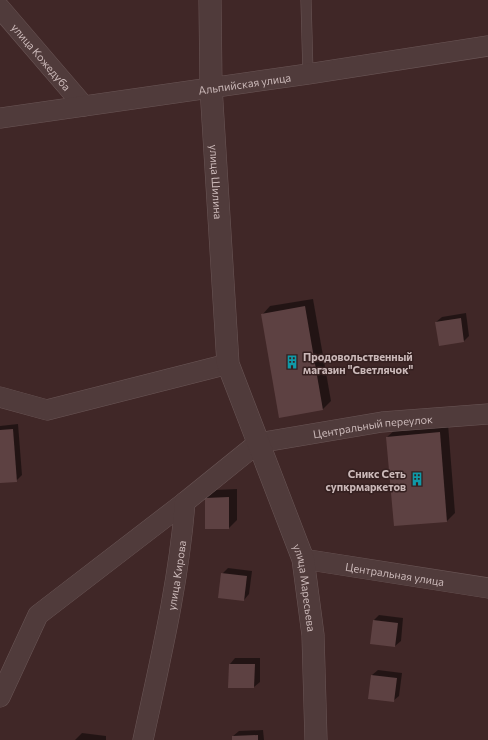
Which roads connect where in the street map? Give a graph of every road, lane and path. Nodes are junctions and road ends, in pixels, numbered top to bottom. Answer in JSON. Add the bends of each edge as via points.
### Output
{"nodes":[{"id":1,"x":210,"y":0,"type":"edge"},
{"id":2,"x":306,"y":0,"type":"edge"},
{"id":3,"x":0,"y":8,"type":"edge"},
{"id":4,"x":488,"y":46,"type":"edge"},
{"id":5,"x":308,"y":74,"type":"junction"},
{"id":6,"x":211,"y":87,"type":"junction"},
{"id":7,"x":84,"y":106,"type":"junction"},
{"id":8,"x":0,"y":118,"type":"edge"},
{"id":9,"x":228,"y":364,"type":"junction"},
{"id":10,"x":0,"y":396,"type":"edge"},
{"id":11,"x":488,"y":414,"type":"edge"},
{"id":12,"x":258,"y":443,"type":"junction"},
{"id":13,"x":185,"y":502,"type":"junction"},
{"id":14,"x":303,"y":559,"type":"junction"},
{"id":15,"x":488,"y":588,"type":"edge"},
{"id":16,"x":0,"y":697,"type":"edge"},
{"id":17,"x":143,"y":740,"type":"edge"},
{"id":18,"x":316,"y":740,"type":"edge"}],
"edges":[{"from":1,"to":6,"type":"street","name":"улица Шилина"},
{"from":2,"to":5,"type":"lane"},
{"from":3,"to":7,"type":"street","name":"улица Кожедуба"},
{"from":4,"to":5,"type":"street","name":"Альпийская улица"},
{"from":5,"to":6,"type":"street","name":"Альпийская улица"},
{"from":6,"to":7,"type":"street","name":"Альпийская улица"},
{"from":6,"to":9,"type":"street","name":"улица Шилина"},
{"from":7,"to":8,"type":"street","name":"Альпийская улица"},
{"from":9,"to":10,"type":"street","via":[[48,410]]},
{"from":9,"to":12,"type":"street","name":"улица Шилина"},
{"from":11,"to":12,"type":"street","name":"Центральный переулок","via":[[382,422]]},
{"from":12,"to":13,"type":"street"},
{"from":12,"to":14,"type":"street","name":"улица Маресьева"},
{"from":13,"to":16,"type":"street","via":[[38,615]]},
{"from":13,"to":17,"type":"street","name":"улица Кирова","via":[[182,540]]},
{"from":14,"to":15,"type":"street","name":"Центральная улица"},
{"from":14,"to":18,"type":"street","name":"улица Маресьева","via":[[313,635]]}]}
